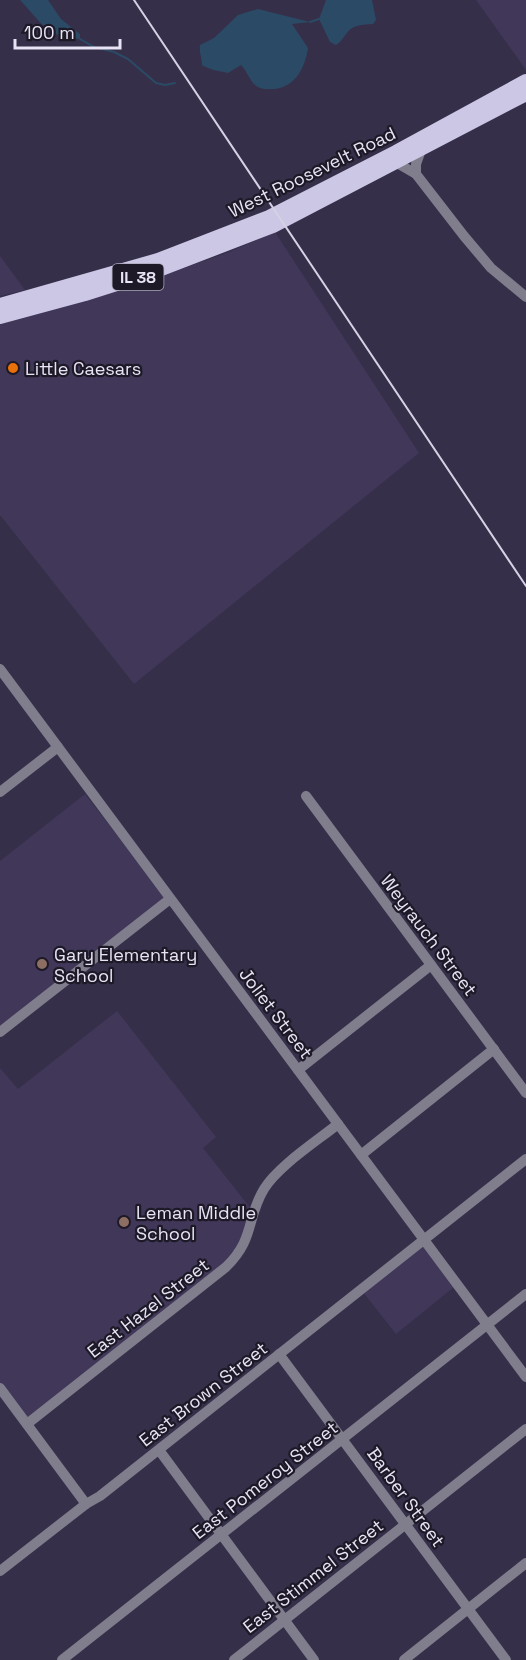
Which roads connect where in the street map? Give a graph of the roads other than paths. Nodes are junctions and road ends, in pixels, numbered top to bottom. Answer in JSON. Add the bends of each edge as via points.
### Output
{"nodes":[{"id":1,"x":526,"y":81,"type":"edge"},
{"id":2,"x":526,"y":94,"type":"edge"},
{"id":3,"x":421,"y":150,"type":"junction"},
{"id":4,"x":397,"y":163,"type":"junction"},
{"id":5,"x":416,"y":174,"type":"junction"},
{"id":6,"x":526,"y":297,"type":"edge"},
{"id":7,"x":0,"y":304,"type":"edge"},
{"id":8,"x":0,"y":317,"type":"edge"},
{"id":9,"x":0,"y":669,"type":"edge"},
{"id":10,"x":58,"y":747,"type":"junction"},
{"id":11,"x":0,"y":792,"type":"edge"},
{"id":12,"x":306,"y":796,"type":"dead end"},
{"id":13,"x":170,"y":899,"type":"junction"},
{"id":14,"x":431,"y":965,"type":"junction"},
{"id":15,"x":0,"y":1032,"type":"edge"},
{"id":16,"x":494,"y":1049,"type":"junction"},
{"id":17,"x":298,"y":1070,"type":"junction"},
{"id":18,"x":526,"y":1093,"type":"edge"},
{"id":19,"x":338,"y":1124,"type":"junction"},
{"id":20,"x":361,"y":1155,"type":"junction"},
{"id":21,"x":526,"y":1159,"type":"edge"},
{"id":22,"x":424,"y":1240,"type":"junction"},
{"id":23,"x":526,"y":1294,"type":"edge"},
{"id":24,"x":487,"y":1325,"type":"junction"},
{"id":25,"x":279,"y":1354,"type":"junction"},
{"id":26,"x":526,"y":1377,"type":"edge"},
{"id":27,"x":0,"y":1388,"type":"edge"},
{"id":28,"x":27,"y":1424,"type":"junction"},
{"id":29,"x":526,"y":1429,"type":"edge"},
{"id":30,"x":342,"y":1439,"type":"junction"},
{"id":31,"x":159,"y":1450,"type":"junction"},
{"id":32,"x":86,"y":1504,"type":"junction"},
{"id":33,"x":406,"y":1524,"type":"junction"},
{"id":34,"x":222,"y":1535,"type":"junction"},
{"id":35,"x":526,"y":1563,"type":"edge"},
{"id":36,"x":1,"y":1568,"type":"edge"},
{"id":37,"x":468,"y":1609,"type":"junction"},
{"id":38,"x":285,"y":1620,"type":"junction"},
{"id":39,"x":62,"y":1660,"type":"edge"},
{"id":40,"x":234,"y":1660,"type":"edge"},
{"id":41,"x":314,"y":1660,"type":"edge"},
{"id":42,"x":404,"y":1660,"type":"edge"},
{"id":43,"x":506,"y":1660,"type":"edge"}],
"edges":[{"from":1,"to":7,"type":"main road","name":"West Roosevelt Road","number":"IL 38","via":[[269,218],[158,260]]},
{"from":2,"to":3,"type":"main road","name":"West Roosevelt Road","number":"IL 38"},
{"from":3,"to":4,"type":"main road","name":"West Roosevelt Road","number":"IL 38"},
{"from":3,"to":5,"type":"street"},
{"from":4,"to":5,"type":"street"},
{"from":4,"to":8,"type":"main road","name":"West Roosevelt Road","number":"IL 38","via":[[273,226],[210,252],[112,286]]},
{"from":5,"to":6,"type":"street","via":[[477,251]]},
{"from":9,"to":10,"type":"street","name":"Joliet Street"},
{"from":10,"to":11,"type":"street"},
{"from":10,"to":13,"type":"street","name":"Joliet Street"},
{"from":12,"to":14,"type":"street","name":"Weyrauch Street"},
{"from":13,"to":15,"type":"street"},
{"from":13,"to":17,"type":"street","name":"Joliet Street"},
{"from":14,"to":16,"type":"street","name":"Weyrauch Street"},
{"from":14,"to":17,"type":"street"},
{"from":16,"to":18,"type":"street","name":"Weyrauch Street"},
{"from":16,"to":20,"type":"street"},
{"from":17,"to":19,"type":"street","name":"Joliet Street"},
{"from":19,"to":20,"type":"street","name":"Joliet Street"},
{"from":19,"to":28,"type":"street","name":"East Hazel Street","via":[[266,1185],[244,1246],[234,1260]]},
{"from":20,"to":22,"type":"street","name":"Joliet Street"},
{"from":21,"to":22,"type":"street","name":"East Brown Street"},
{"from":22,"to":24,"type":"street","name":"Joliet Street"},
{"from":22,"to":25,"type":"street","name":"East Brown Street"},
{"from":23,"to":24,"type":"street","name":"East Pomeroy Street"},
{"from":24,"to":26,"type":"street","name":"Joliet Street"},
{"from":24,"to":30,"type":"street","name":"East Pomeroy Street"},
{"from":25,"to":30,"type":"street","name":"Barber Street"},
{"from":25,"to":31,"type":"street","name":"East Brown Street"},
{"from":27,"to":28,"type":"street"},
{"from":28,"to":32,"type":"street"},
{"from":29,"to":33,"type":"street","name":"East Stimmel Street"},
{"from":30,"to":33,"type":"street","name":"Barber Street"},
{"from":30,"to":34,"type":"street","name":"East Pomeroy Street"},
{"from":31,"to":32,"type":"street","name":"East Brown Street"},
{"from":31,"to":34,"type":"street"},
{"from":32,"to":36,"type":"street","name":"East Brown Street"},
{"from":33,"to":37,"type":"street","name":"Barber Street"},
{"from":33,"to":38,"type":"street","name":"East Stimmel Street"},
{"from":34,"to":38,"type":"street"},
{"from":34,"to":39,"type":"street","name":"East Pomeroy Street"},
{"from":35,"to":37,"type":"street"},
{"from":37,"to":42,"type":"street"},
{"from":37,"to":43,"type":"street","name":"Barber Street"},
{"from":38,"to":40,"type":"street","name":"East Stimmel Street"},
{"from":38,"to":41,"type":"street"}]}
